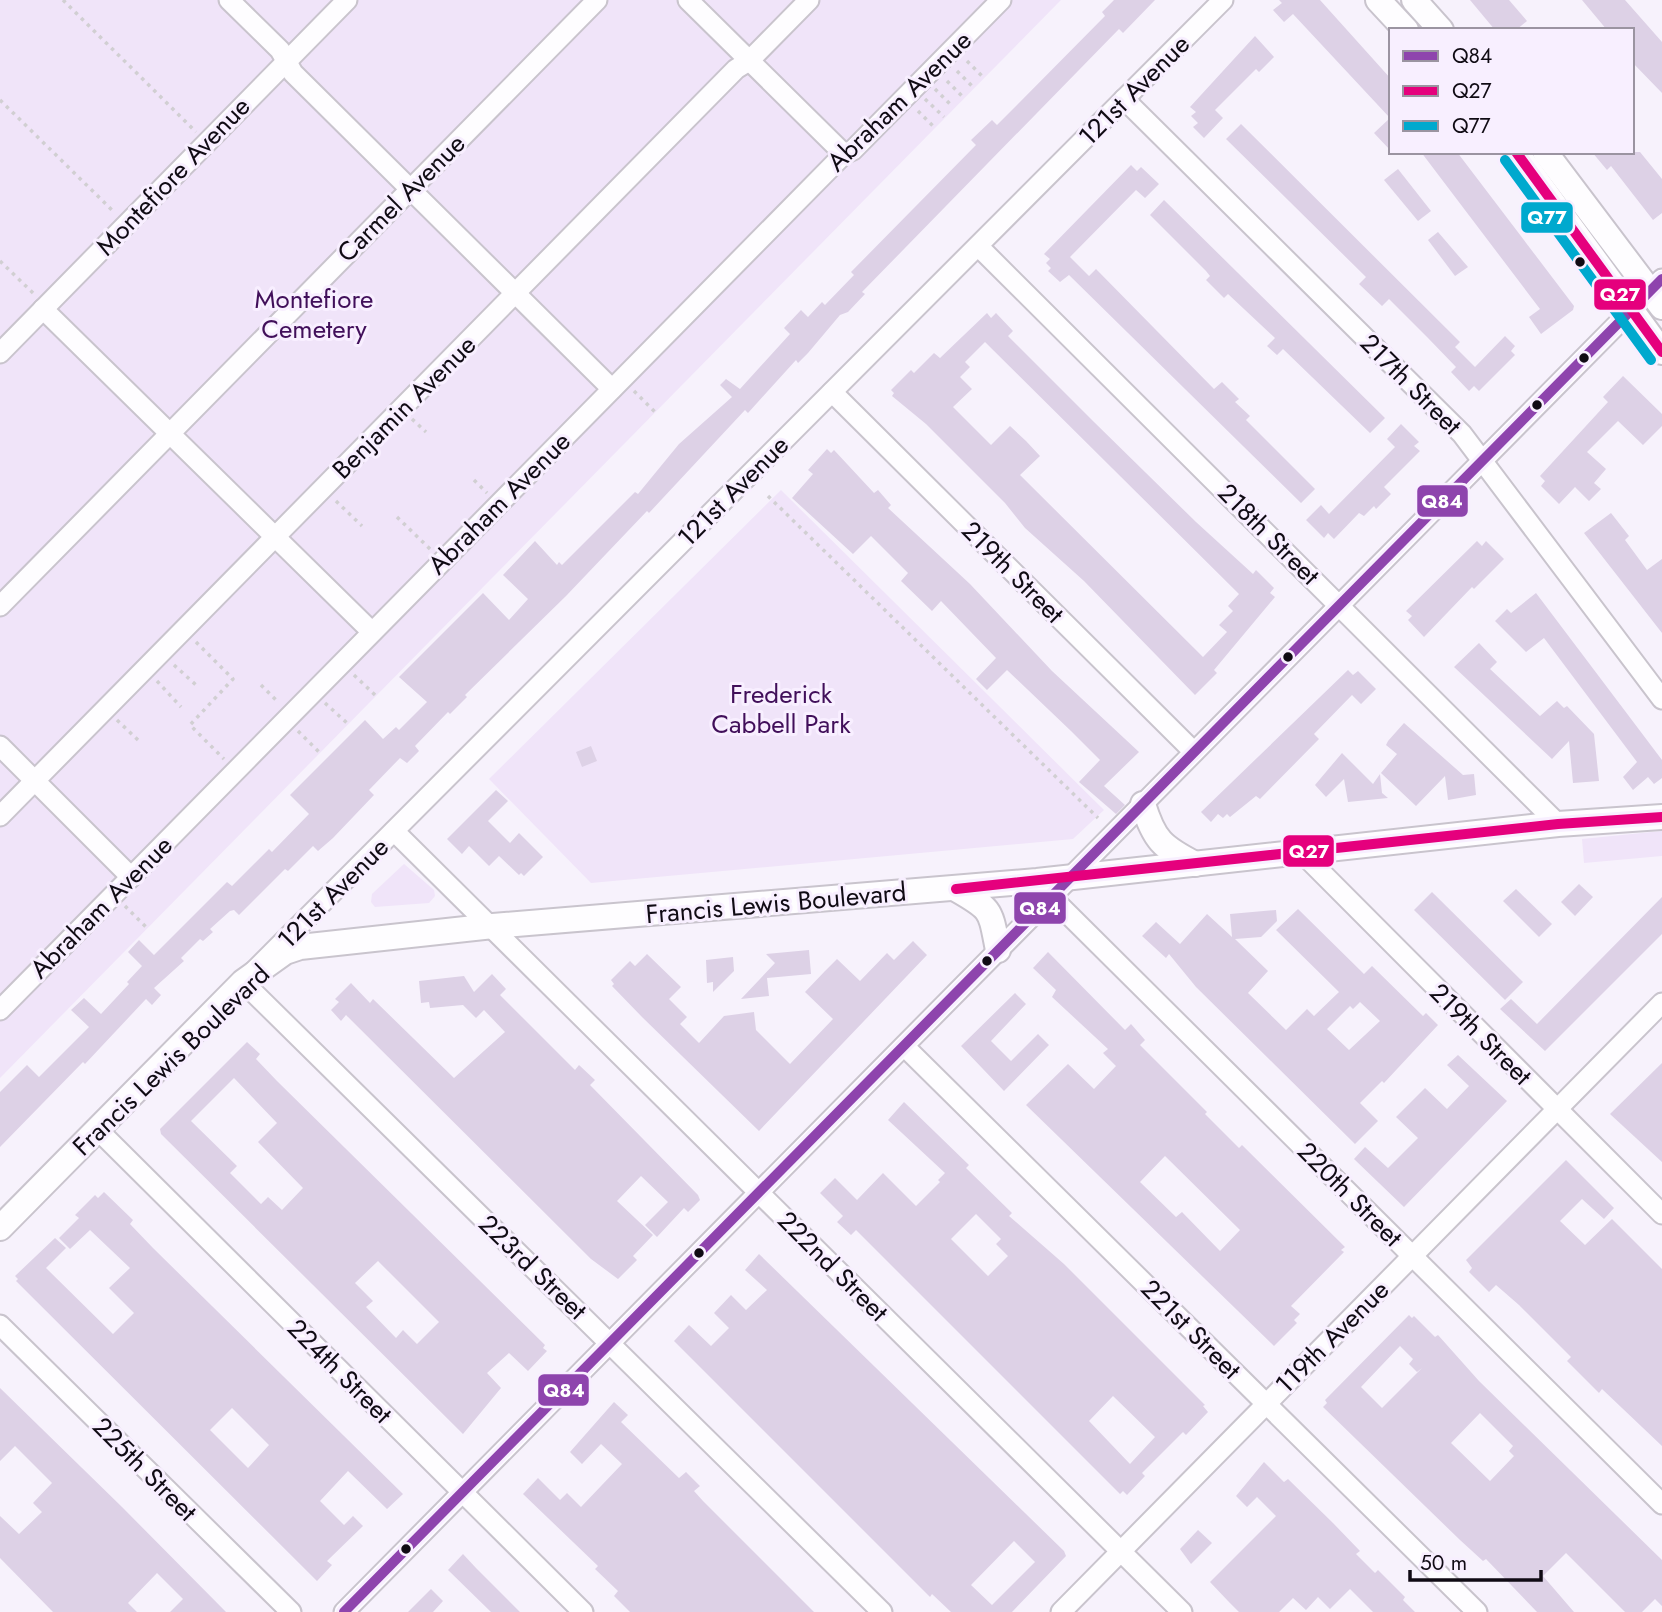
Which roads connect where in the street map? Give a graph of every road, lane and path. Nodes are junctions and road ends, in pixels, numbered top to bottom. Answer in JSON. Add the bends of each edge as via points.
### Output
{"nodes":[{"id":1,"x":63,"y":0,"type":"edge"},
{"id":2,"x":229,"y":0,"type":"edge"},
{"id":3,"x":347,"y":0,"type":"edge"},
{"id":4,"x":597,"y":0,"type":"edge"},
{"id":5,"x":688,"y":0,"type":"edge"},
{"id":6,"x":809,"y":0,"type":"edge"},
{"id":7,"x":1001,"y":0,"type":"edge"},
{"id":8,"x":1223,"y":0,"type":"edge"},
{"id":9,"x":1378,"y":0,"type":"edge"},
{"id":10,"x":1414,"y":0,"type":"edge"},
{"id":11,"x":1404,"y":28,"type":"edge"},
{"id":12,"x":1439,"y":28,"type":"edge"},
{"id":13,"x":286,"y":61,"type":"junction"},
{"id":14,"x":749,"y":61,"type":"junction"},
{"id":15,"x":929,"y":73,"type":"junction"},
{"id":16,"x":983,"y":77,"type":"dead end"},
{"id":17,"x":973,"y":87,"type":"dead end"},
{"id":18,"x":963,"y":97,"type":"dead end"},
{"id":19,"x":1124,"y":99,"type":"junction"},
{"id":20,"x":0,"y":100,"type":"edge"},
{"id":21,"x":953,"y":107,"type":"dead end"},
{"id":22,"x":944,"y":117,"type":"dead end"},
{"id":23,"x":934,"y":127,"type":"dead end"},
{"id":24,"x":207,"y":142,"type":"junction"},
{"id":25,"x":844,"y":154,"type":"junction"},
{"id":26,"x":1517,"y":154,"type":"edge"},
{"id":27,"x":1547,"y":154,"type":"edge"},
{"id":28,"x":411,"y":189,"type":"junction"},
{"id":29,"x":126,"y":225,"type":"junction"},
{"id":30,"x":978,"y":246,"type":"junction"},
{"id":31,"x":0,"y":261,"type":"edge"},
{"id":32,"x":1658,"y":292,"type":"edge"},
{"id":33,"x":516,"y":293,"type":"junction"},
{"id":34,"x":43,"y":309,"type":"junction"},
{"id":35,"x":1630,"y":310,"type":"junction"},
{"id":36,"x":1662,"y":352,"type":"edge"},
{"id":37,"x":0,"y":353,"type":"edge"},
{"id":38,"x":617,"y":384,"type":"junction"},
{"id":39,"x":832,"y":392,"type":"junction"},
{"id":40,"x":655,"y":412,"type":"dead end"},
{"id":41,"x":170,"y":433,"type":"junction"},
{"id":42,"x":1482,"y":461,"type":"junction"},
{"id":43,"x":323,"y":489,"type":"junction"},
{"id":44,"x":768,"y":496,"type":"dead end"},
{"id":45,"x":397,"y":517,"type":"dead end"},
{"id":46,"x":362,"y":526,"type":"dead end"},
{"id":47,"x":276,"y":537,"type":"junction"},
{"id":48,"x":442,"y":561,"type":"junction"},
{"id":49,"x":1340,"y":604,"type":"junction"},
{"id":50,"x":0,"y":607,"type":"edge"},
{"id":51,"x":184,"y":630,"type":"junction"},
{"id":52,"x":372,"y":632,"type":"junction"},
{"id":53,"x":162,"y":653,"type":"junction"},
{"id":54,"x":341,"y":663,"type":"junction"},
{"id":55,"x":145,"y":669,"type":"junction"},
{"id":56,"x":196,"y":685,"type":"dead end"},
{"id":57,"x":261,"y":685,"type":"dead end"},
{"id":58,"x":313,"y":691,"type":"junction"},
{"id":59,"x":375,"y":695,"type":"dead end"},
{"id":60,"x":1662,"y":699,"type":"edge"},
{"id":61,"x":181,"y":707,"type":"dead end"},
{"id":62,"x":106,"y":709,"type":"junction"},
{"id":63,"x":288,"y":717,"type":"junction"},
{"id":64,"x":347,"y":723,"type":"dead end"},
{"id":65,"x":139,"y":741,"type":"dead end"},
{"id":66,"x":0,"y":746,"type":"edge"},
{"id":67,"x":319,"y":751,"type":"dead end"},
{"id":68,"x":1194,"y":752,"type":"junction"},
{"id":69,"x":235,"y":771,"type":"junction"},
{"id":70,"x":35,"y":780,"type":"junction"},
{"id":71,"x":1143,"y":804,"type":"junction"},
{"id":72,"x":0,"y":816,"type":"edge"},
{"id":73,"x":1662,"y":817,"type":"edge"},
{"id":74,"x":1098,"y":818,"type":"dead end"},
{"id":75,"x":1558,"y":824,"type":"junction"},
{"id":76,"x":394,"y":831,"type":"junction"},
{"id":77,"x":1301,"y":852,"type":"junction"},
{"id":78,"x":1195,"y":864,"type":"junction"},
{"id":79,"x":131,"y":877,"type":"junction"},
{"id":80,"x":1071,"y":877,"type":"junction"},
{"id":81,"x":957,"y":889,"type":"junction"},
{"id":82,"x":1047,"y":889,"type":"junction"},
{"id":83,"x":114,"y":895,"type":"junction"},
{"id":84,"x":493,"y":926,"type":"junction"},
{"id":85,"x":146,"y":927,"type":"dead end"},
{"id":86,"x":998,"y":950,"type":"junction"},
{"id":87,"x":243,"y":982,"type":"junction"},
{"id":88,"x":1662,"y":1003,"type":"edge"},
{"id":89,"x":0,"y":1010,"type":"edge"},
{"id":90,"x":904,"y":1046,"type":"junction"},
{"id":91,"x":1556,"y":1110,"type":"junction"},
{"id":92,"x":97,"y":1129,"type":"junction"},
{"id":93,"x":759,"y":1193,"type":"junction"},
{"id":94,"x":1662,"y":1214,"type":"edge"},
{"id":95,"x":0,"y":1228,"type":"edge"},
{"id":96,"x":1412,"y":1256,"type":"junction"},
{"id":97,"x":0,"y":1325,"type":"edge"},
{"id":98,"x":610,"y":1343,"type":"junction"},
{"id":99,"x":1266,"y":1404,"type":"junction"},
{"id":100,"x":462,"y":1493,"type":"junction"},
{"id":101,"x":1662,"y":1504,"type":"edge"},
{"id":102,"x":1121,"y":1551,"type":"junction"},
{"id":103,"x":291,"y":1612,"type":"edge"},
{"id":104,"x":344,"y":1612,"type":"edge"},
{"id":105,"x":583,"y":1612,"type":"edge"},
{"id":106,"x":882,"y":1612,"type":"edge"},
{"id":107,"x":1061,"y":1612,"type":"edge"},
{"id":108,"x":1182,"y":1612,"type":"edge"},
{"id":109,"x":1477,"y":1612,"type":"edge"}],
"edges":[{"from":1,"to":24,"type":"path"},
{"from":2,"to":13,"type":"street"},
{"from":3,"to":13,"type":"street","name":"Montefiore Avenue"},
{"from":4,"to":28,"type":"street","name":"Carmel Avenue"},
{"from":5,"to":14,"type":"street"},
{"from":6,"to":14,"type":"street","name":"Benjamin Avenue"},
{"from":7,"to":15,"type":"street","name":"Abraham Avenue"},
{"from":8,"to":19,"type":"street","name":"121st Avenue"},
{"from":9,"to":11,"type":"main road"},
{"from":10,"to":12,"type":"main road"},
{"from":13,"to":24,"type":"street","name":"Montefiore Avenue"},
{"from":13,"to":28,"type":"street"},
{"from":14,"to":25,"type":"street"},
{"from":14,"to":33,"type":"street","name":"Benjamin Avenue","via":[[736,69]]},
{"from":15,"to":16,"type":"path"},
{"from":15,"to":17,"type":"path"},
{"from":15,"to":18,"type":"path"},
{"from":15,"to":21,"type":"path"},
{"from":15,"to":22,"type":"path"},
{"from":15,"to":23,"type":"path"},
{"from":15,"to":25,"type":"street","name":"Abraham Avenue"},
{"from":19,"to":30,"type":"street","name":"121st Avenue"},
{"from":19,"to":42,"type":"street","name":"217th Street","via":[[1462,434]]},
{"from":20,"to":29,"type":"path"},
{"from":24,"to":29,"type":"street","name":"Montefiore Avenue"},
{"from":25,"to":38,"type":"street","name":"Abraham Avenue"},
{"from":26,"to":35,"type":"main road"},
{"from":27,"to":32,"type":"main road"},
{"from":28,"to":33,"type":"street"},
{"from":28,"to":41,"type":"street","name":"Carmel Avenue"},
{"from":29,"to":34,"type":"street","name":"Montefiore Avenue"},
{"from":30,"to":39,"type":"street","name":"121st Avenue"},
{"from":30,"to":49,"type":"street","name":"218th Street"},
{"from":31,"to":34,"type":"path"},
{"from":32,"to":35,"type":"street"},
{"from":33,"to":38,"type":"street"},
{"from":33,"to":43,"type":"street","name":"Benjamin Avenue"},
{"from":34,"to":37,"type":"street","name":"Montefiore Avenue"},
{"from":34,"to":41,"type":"street"},
{"from":35,"to":36,"type":"main road"},
{"from":35,"to":42,"type":"street"},
{"from":38,"to":40,"type":"path"},
{"from":38,"to":48,"type":"street","name":"Abraham Avenue"},
{"from":39,"to":68,"type":"street","name":"219th Street"},
{"from":39,"to":76,"type":"street","name":"121st Avenue"},
{"from":41,"to":47,"type":"street"},
{"from":41,"to":50,"type":"street","name":"Carmel Avenue"},
{"from":42,"to":49,"type":"street"},
{"from":42,"to":60,"type":"street","name":"217th Street"},
{"from":43,"to":46,"type":"path"},
{"from":43,"to":47,"type":"street","name":"Benjamin Avenue"},
{"from":44,"to":74,"type":"path"},
{"from":45,"to":48,"type":"path"},
{"from":47,"to":51,"type":"street","name":"Benjamin Avenue"},
{"from":47,"to":52,"type":"street"},
{"from":48,"to":52,"type":"street","name":"Abraham Avenue"},
{"from":49,"to":68,"type":"street"},
{"from":49,"to":75,"type":"street","name":"218th Street"},
{"from":51,"to":53,"type":"street","name":"Benjamin Avenue"},
{"from":51,"to":69,"type":"path","via":[[233,679],[190,725]]},
{"from":52,"to":54,"type":"street","name":"Abraham Avenue"},
{"from":53,"to":55,"type":"street","name":"Benjamin Avenue"},
{"from":53,"to":56,"type":"path"},
{"from":54,"to":58,"type":"street","name":"Abraham Avenue"},
{"from":54,"to":59,"type":"path"},
{"from":55,"to":61,"type":"path"},
{"from":55,"to":62,"type":"street","name":"Benjamin Avenue"},
{"from":57,"to":63,"type":"path"},
{"from":58,"to":63,"type":"street","name":"Abraham Avenue"},
{"from":58,"to":64,"type":"path"},
{"from":62,"to":65,"type":"path"},
{"from":62,"to":70,"type":"street","name":"Benjamin Avenue"},
{"from":63,"to":67,"type":"path"},
{"from":63,"to":69,"type":"street","name":"Abraham Avenue"},
{"from":66,"to":70,"type":"street"},
{"from":68,"to":71,"type":"street"},
{"from":69,"to":79,"type":"street","name":"Abraham Avenue"},
{"from":70,"to":72,"type":"street","name":"Benjamin Avenue"},
{"from":70,"to":79,"type":"street"},
{"from":71,"to":78,"type":"main road","via":[[1158,840]]},
{"from":71,"to":80,"type":"street"},
{"from":73,"to":75,"type":"main road","name":"Francis Lewis Boulevard"},
{"from":75,"to":77,"type":"main road","name":"Francis Lewis Boulevard"},
{"from":76,"to":84,"type":"street","name":"222nd Street"},
{"from":76,"to":87,"type":"street","name":"121st Avenue"},
{"from":77,"to":78,"type":"main road","name":"Francis Lewis Boulevard"},
{"from":77,"to":91,"type":"street","name":"219th Street"},
{"from":78,"to":80,"type":"main road","name":"Francis Lewis Boulevard"},
{"from":79,"to":83,"type":"street","name":"Abraham Avenue"},
{"from":80,"to":82,"type":"main road","name":"Francis Lewis Boulevard"},
{"from":81,"to":82,"type":"main road","name":"Francis Lewis Boulevard"},
{"from":81,"to":84,"type":"main road","name":"Francis Lewis Boulevard"},
{"from":81,"to":86,"type":"main road","via":[[991,913]]},
{"from":82,"to":86,"type":"street"},
{"from":82,"to":96,"type":"street","name":"220th Street"},
{"from":83,"to":85,"type":"path"},
{"from":83,"to":89,"type":"street","name":"Abraham Avenue"},
{"from":84,"to":87,"type":"main road","name":"Francis Lewis Boulevard","via":[[300,947],[285,952]]},
{"from":84,"to":93,"type":"street","name":"222nd Street"},
{"from":86,"to":90,"type":"street"},
{"from":87,"to":92,"type":"main road","name":"Francis Lewis Boulevard"},
{"from":87,"to":98,"type":"street","name":"223rd Street"},
{"from":88,"to":91,"type":"street","name":"119th Avenue"},
{"from":90,"to":93,"type":"street"},
{"from":90,"to":99,"type":"street","name":"221st Street"},
{"from":91,"to":94,"type":"street","name":"219th Street"},
{"from":91,"to":96,"type":"street","name":"119th Avenue"},
{"from":92,"to":95,"type":"main road","name":"Francis Lewis Boulevard"},
{"from":92,"to":100,"type":"street","name":"224th Street"},
{"from":93,"to":98,"type":"street"},
{"from":93,"to":102,"type":"street","name":"222nd Street"},
{"from":96,"to":99,"type":"street","name":"119th Avenue"},
{"from":96,"to":101,"type":"street","name":"220th Street"},
{"from":97,"to":103,"type":"street","name":"225th Street"},
{"from":98,"to":100,"type":"street"},
{"from":98,"to":106,"type":"street","name":"223rd Street"},
{"from":99,"to":102,"type":"street","name":"119th Avenue"},
{"from":99,"to":109,"type":"street","name":"221st Street"},
{"from":100,"to":104,"type":"street"},
{"from":100,"to":105,"type":"street","name":"224th Street"},
{"from":102,"to":107,"type":"street","name":"119th Avenue"},
{"from":102,"to":108,"type":"street","name":"222nd Street"}]}
